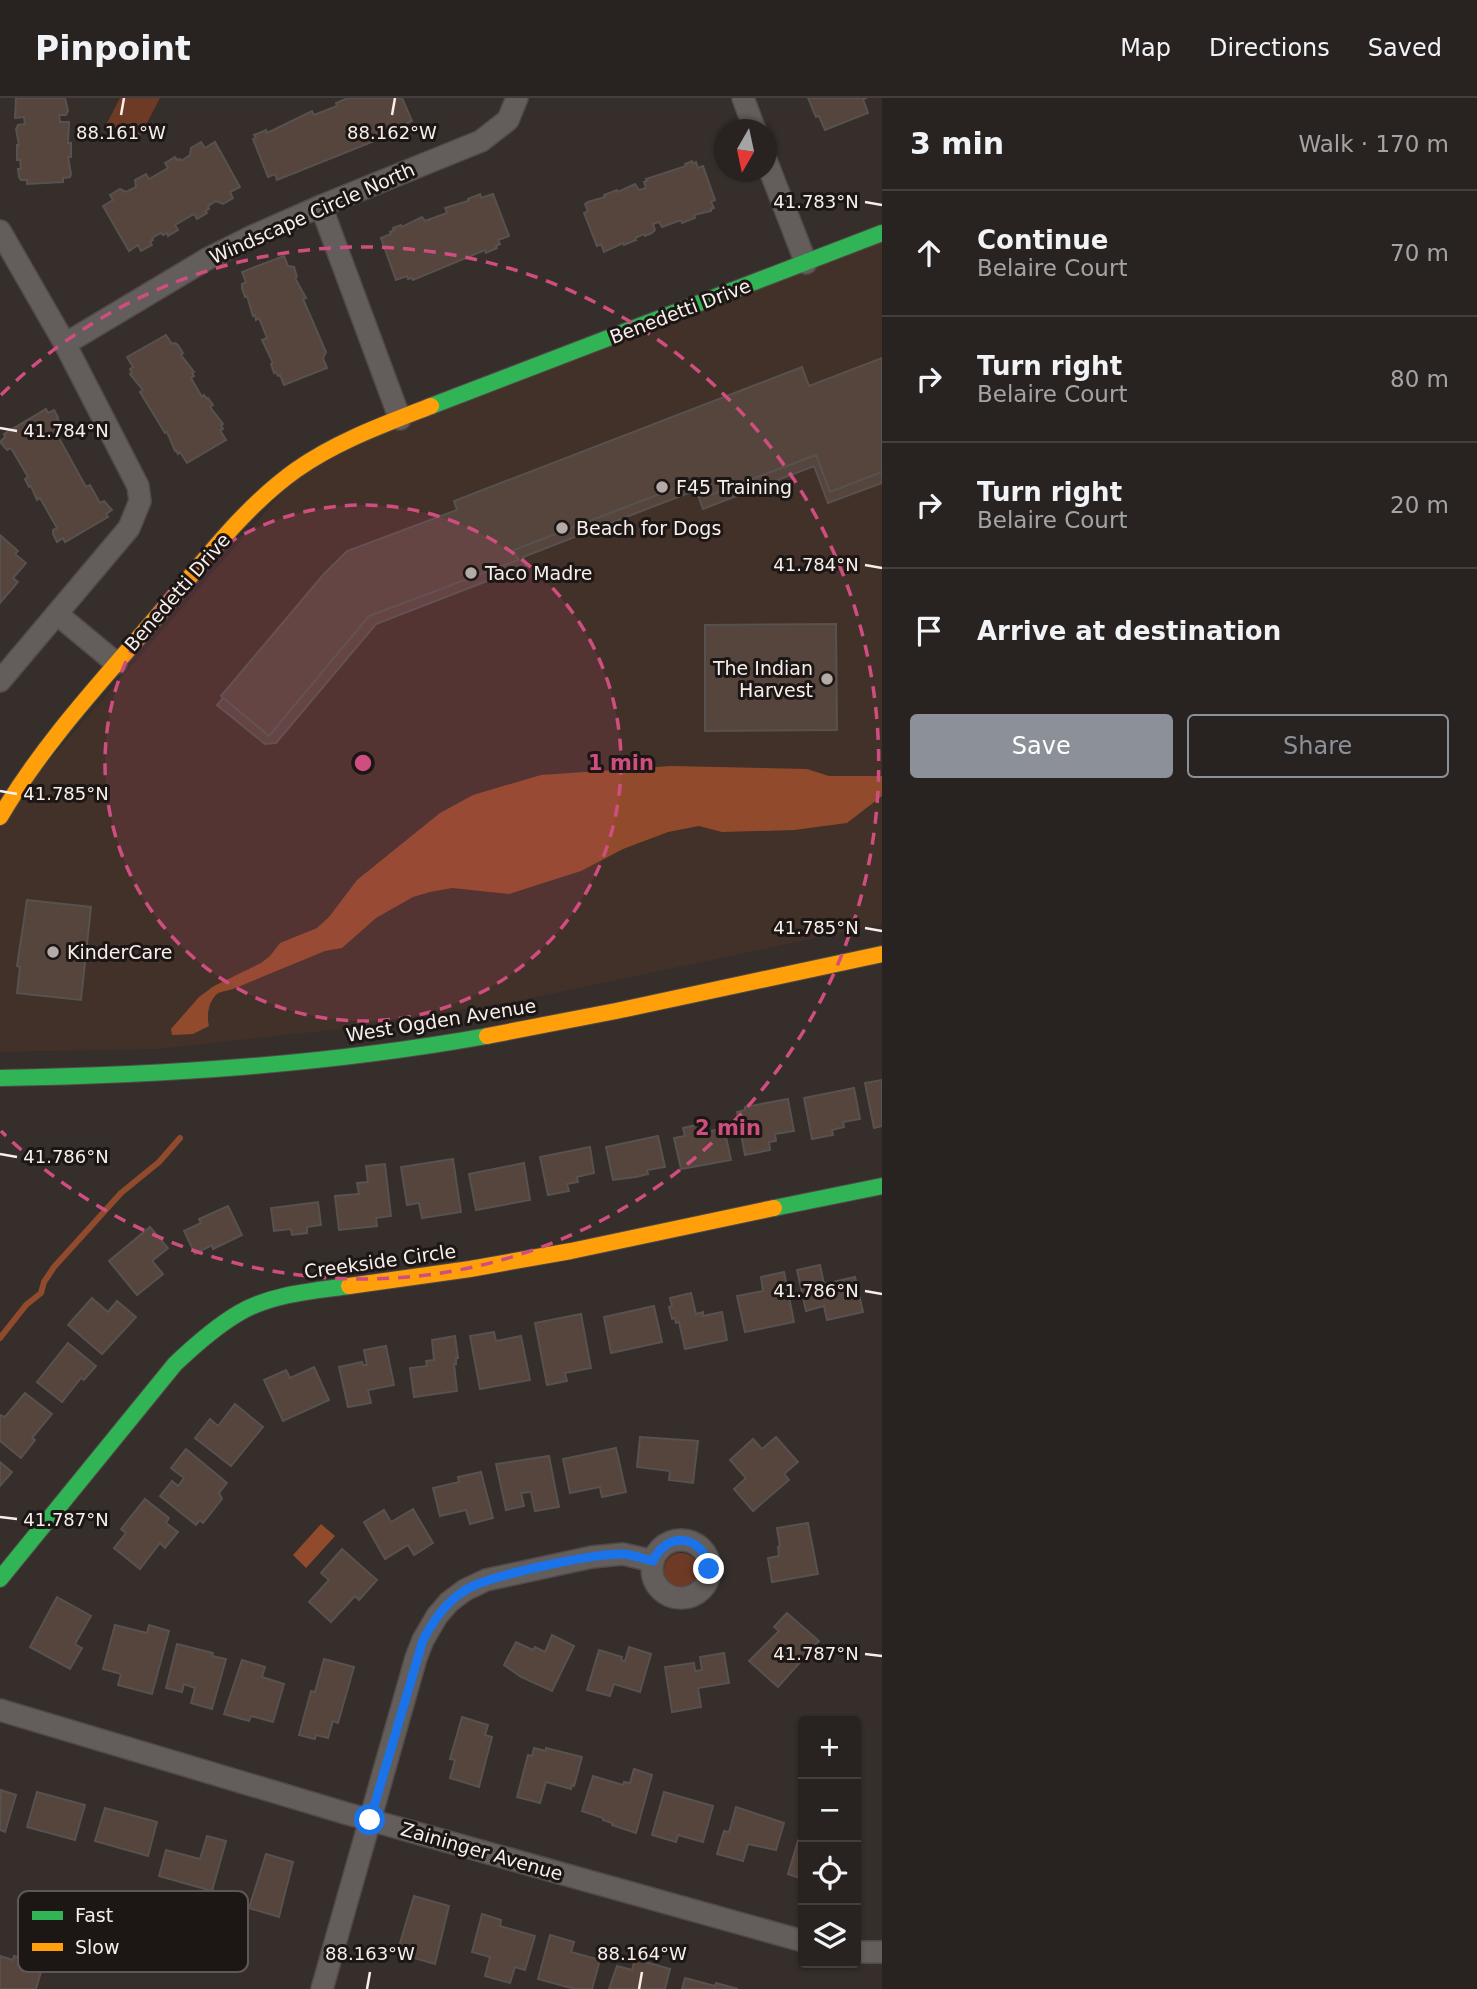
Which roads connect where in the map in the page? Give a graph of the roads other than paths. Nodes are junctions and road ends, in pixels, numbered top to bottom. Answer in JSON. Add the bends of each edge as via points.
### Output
{"nodes":[{"id":1,"x":517,"y":98,"type":"edge"},
{"id":2,"x":743,"y":98,"type":"edge"},
{"id":3,"x":751,"y":119,"type":"edge"},
{"id":4,"x":775,"y":182,"type":"edge"},
{"id":5,"x":321,"y":206,"type":"junction"},
{"id":6,"x":0,"y":232,"type":"edge"},
{"id":7,"x":882,"y":233,"type":"edge"},
{"id":8,"x":806,"y":263,"type":"junction"},
{"id":9,"x":8,"y":266,"type":"edge"},
{"id":10,"x":65,"y":344,"type":"junction"},
{"id":11,"x":400,"y":419,"type":"junction"},
{"id":12,"x":57,"y":614,"type":"junction"},
{"id":13,"x":116,"y":663,"type":"junction"},
{"id":14,"x":0,"y":681,"type":"edge"},
{"id":15,"x":0,"y":817,"type":"edge"},
{"id":16,"x":882,"y":954,"type":"edge"},
{"id":17,"x":0,"y":1078,"type":"edge"},
{"id":18,"x":882,"y":1186,"type":"edge"},
{"id":19,"x":653,"y":1561,"type":"dead end"},
{"id":20,"x":0,"y":1579,"type":"edge"},
{"id":21,"x":0,"y":1710,"type":"edge"},
{"id":22,"x":370,"y":1820,"type":"junction"},
{"id":23,"x":798,"y":1940,"type":"edge"},
{"id":24,"x":861,"y":1952,"type":"edge"},
{"id":25,"x":882,"y":1952,"type":"edge"},
{"id":26,"x":322,"y":1989,"type":"edge"}],
"edges":[{"from":1,"to":5,"type":"street","name":"Windscape Circle North","via":[[508,120],[481,141]]},
{"from":2,"to":3,"type":"street"},
{"from":4,"to":8,"type":"street"},
{"from":5,"to":10,"type":"street","name":"Windscape Circle North","via":[[207,258]]},
{"from":5,"to":11,"type":"street"},
{"from":6,"to":9,"type":"street"},
{"from":7,"to":8,"type":"street","name":"Benedetti Drive"},
{"from":8,"to":11,"type":"street","name":"Benedetti Drive"},
{"from":9,"to":10,"type":"street"},
{"from":10,"to":12,"type":"street","via":[[134,475],[140,501],[129,528]]},
{"from":11,"to":13,"type":"street","name":"Benedetti Drive","via":[[326,452],[270,490]]},
{"from":12,"to":13,"type":"street"},
{"from":12,"to":14,"type":"street"},
{"from":13,"to":15,"type":"street","name":"Benedetti Drive","via":[[20,783]]},
{"from":16,"to":17,"type":"street","name":"West Ogden Avenue","via":[[425,1047],[280,1065],[125,1076]]},
{"from":18,"to":20,"type":"street","name":"Creekside Circle","via":[[571,1251],[300,1293],[240,1312],[175,1364]]},
{"from":19,"to":22,"type":"street","via":[[623,1554],[592,1557],[486,1580],[449,1602],[423,1640]]},
{"from":21,"to":22,"type":"street","name":"Zaininger Avenue"},
{"from":22,"to":23,"type":"street","name":"Zaininger Avenue"},
{"from":22,"to":26,"type":"street"},
{"from":24,"to":25,"type":"street"}]}
